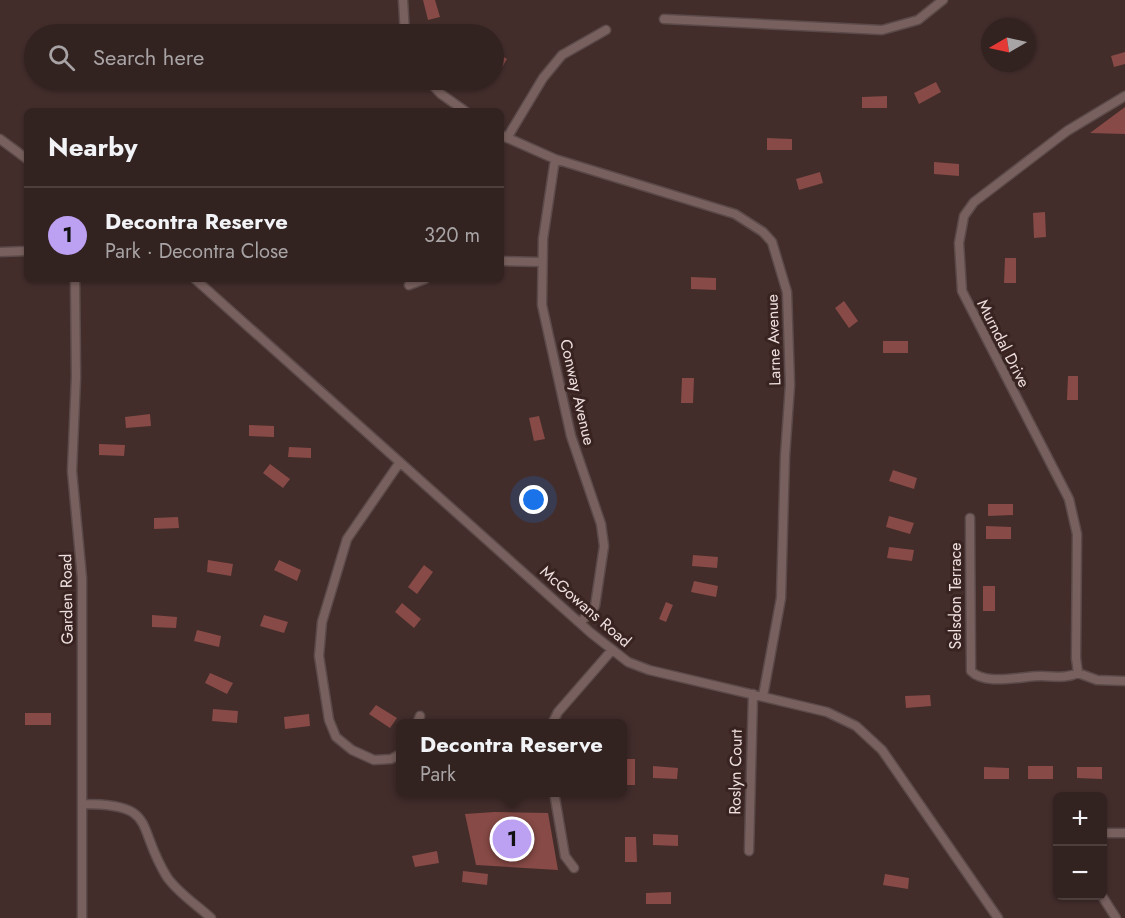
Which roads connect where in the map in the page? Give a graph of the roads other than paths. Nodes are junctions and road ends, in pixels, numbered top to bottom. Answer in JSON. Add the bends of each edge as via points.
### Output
{"nodes":[{"id":1,"x":403,"y":0,"type":"edge"},
{"id":2,"x":943,"y":0,"type":"edge"},
{"id":3,"x":664,"y":20,"type":"dead end"},
{"id":4,"x":404,"y":24,"type":"edge"},
{"id":5,"x":606,"y":30,"type":"dead end"},
{"id":6,"x":437,"y":90,"type":"edge"},
{"id":7,"x":1125,"y":96,"type":"edge"},
{"id":8,"x":461,"y":108,"type":"edge"},
{"id":9,"x":504,"y":137,"type":"edge"},
{"id":10,"x":0,"y":139,"type":"edge"},
{"id":11,"x":24,"y":157,"type":"edge"},
{"id":12,"x":555,"y":159,"type":"junction"},
{"id":13,"x":24,"y":251,"type":"edge"},
{"id":14,"x":0,"y":252,"type":"edge"},
{"id":15,"x":504,"y":261,"type":"edge"},
{"id":16,"x":541,"y":262,"type":"junction"},
{"id":17,"x":75,"y":282,"type":"edge"},
{"id":18,"x":198,"y":282,"type":"edge"},
{"id":19,"x":417,"y":282,"type":"edge"},
{"id":20,"x":409,"y":285,"type":"dead end"},
{"id":21,"x":400,"y":462,"type":"junction"},
{"id":22,"x":970,"y":518,"type":"dead end"},
{"id":23,"x":580,"y":623,"type":"junction"},
{"id":24,"x":612,"y":650,"type":"junction"},
{"id":25,"x":1078,"y":673,"type":"junction"},
{"id":26,"x":1125,"y":681,"type":"edge"},
{"id":27,"x":758,"y":695,"type":"junction"},
{"id":28,"x":554,"y":719,"type":"edge"},
{"id":29,"x":396,"y":756,"type":"edge"},
{"id":30,"x":555,"y":797,"type":"edge"},
{"id":31,"x":83,"y":804,"type":"junction"},
{"id":32,"x":1107,"y":833,"type":"edge"},
{"id":33,"x":1125,"y":833,"type":"edge"},
{"id":34,"x":749,"y":851,"type":"dead end"},
{"id":35,"x":574,"y":868,"type":"dead end"},
{"id":36,"x":1105,"y":900,"type":"edge"},
{"id":37,"x":82,"y":918,"type":"edge"},
{"id":38,"x":211,"y":918,"type":"edge"},
{"id":39,"x":998,"y":918,"type":"edge"},
{"id":40,"x":1116,"y":918,"type":"edge"}],
"edges":[{"from":1,"to":4,"type":"street"},
{"from":2,"to":3,"type":"street","via":[[918,20],[882,30]]},
{"from":5,"to":9,"type":"street","via":[[562,55]]},
{"from":6,"to":8,"type":"street"},
{"from":7,"to":25,"type":"street","name":"Murndal Drive","via":[[1067,131],[974,202],[964,216],[958,251],[963,295],[1062,481],[1071,507],[1077,534]]},
{"from":9,"to":12,"type":"street","name":"Larne Avenue"},
{"from":10,"to":11,"type":"street"},
{"from":12,"to":16,"type":"street","name":"Conway Avenue"},
{"from":12,"to":27,"type":"street","name":"Larne Avenue","via":[[735,214],[763,232],[774,248],[788,300],[790,385],[781,598]]},
{"from":13,"to":14,"type":"street"},
{"from":15,"to":16,"type":"street"},
{"from":16,"to":23,"type":"street","name":"Conway Avenue","via":[[542,305],[572,436],[603,536],[596,600]]},
{"from":17,"to":31,"type":"street","name":"Garden Road","via":[[72,471],[82,578]]},
{"from":18,"to":21,"type":"street","name":"McGowans Road"},
{"from":19,"to":20,"type":"street"},
{"from":21,"to":23,"type":"street","name":"McGowans Road"},
{"from":21,"to":29,"type":"street","via":[[347,539],[322,622],[319,656],[329,720],[336,736],[352,750],[374,760]]},
{"from":22,"to":25,"type":"street","name":"Selsdon Terrace","via":[[971,671],[977,676],[1004,680],[1064,678]]},
{"from":23,"to":24,"type":"street","name":"McGowans Road"},
{"from":24,"to":27,"type":"street","name":"McGowans Road","via":[[638,667]]},
{"from":24,"to":28,"type":"street"},
{"from":25,"to":26,"type":"street","via":[[1097,680]]},
{"from":27,"to":34,"type":"street","name":"Roslyn Court"},
{"from":27,"to":39,"type":"street","name":"McGowans Road","via":[[844,718],[868,735]]},
{"from":30,"to":35,"type":"street","via":[[565,856]]},
{"from":31,"to":37,"type":"street","name":"Garden Road"},
{"from":31,"to":38,"type":"street","via":[[124,806],[135,812],[167,876]]},
{"from":32,"to":33,"type":"street"},
{"from":36,"to":40,"type":"street"}]}
